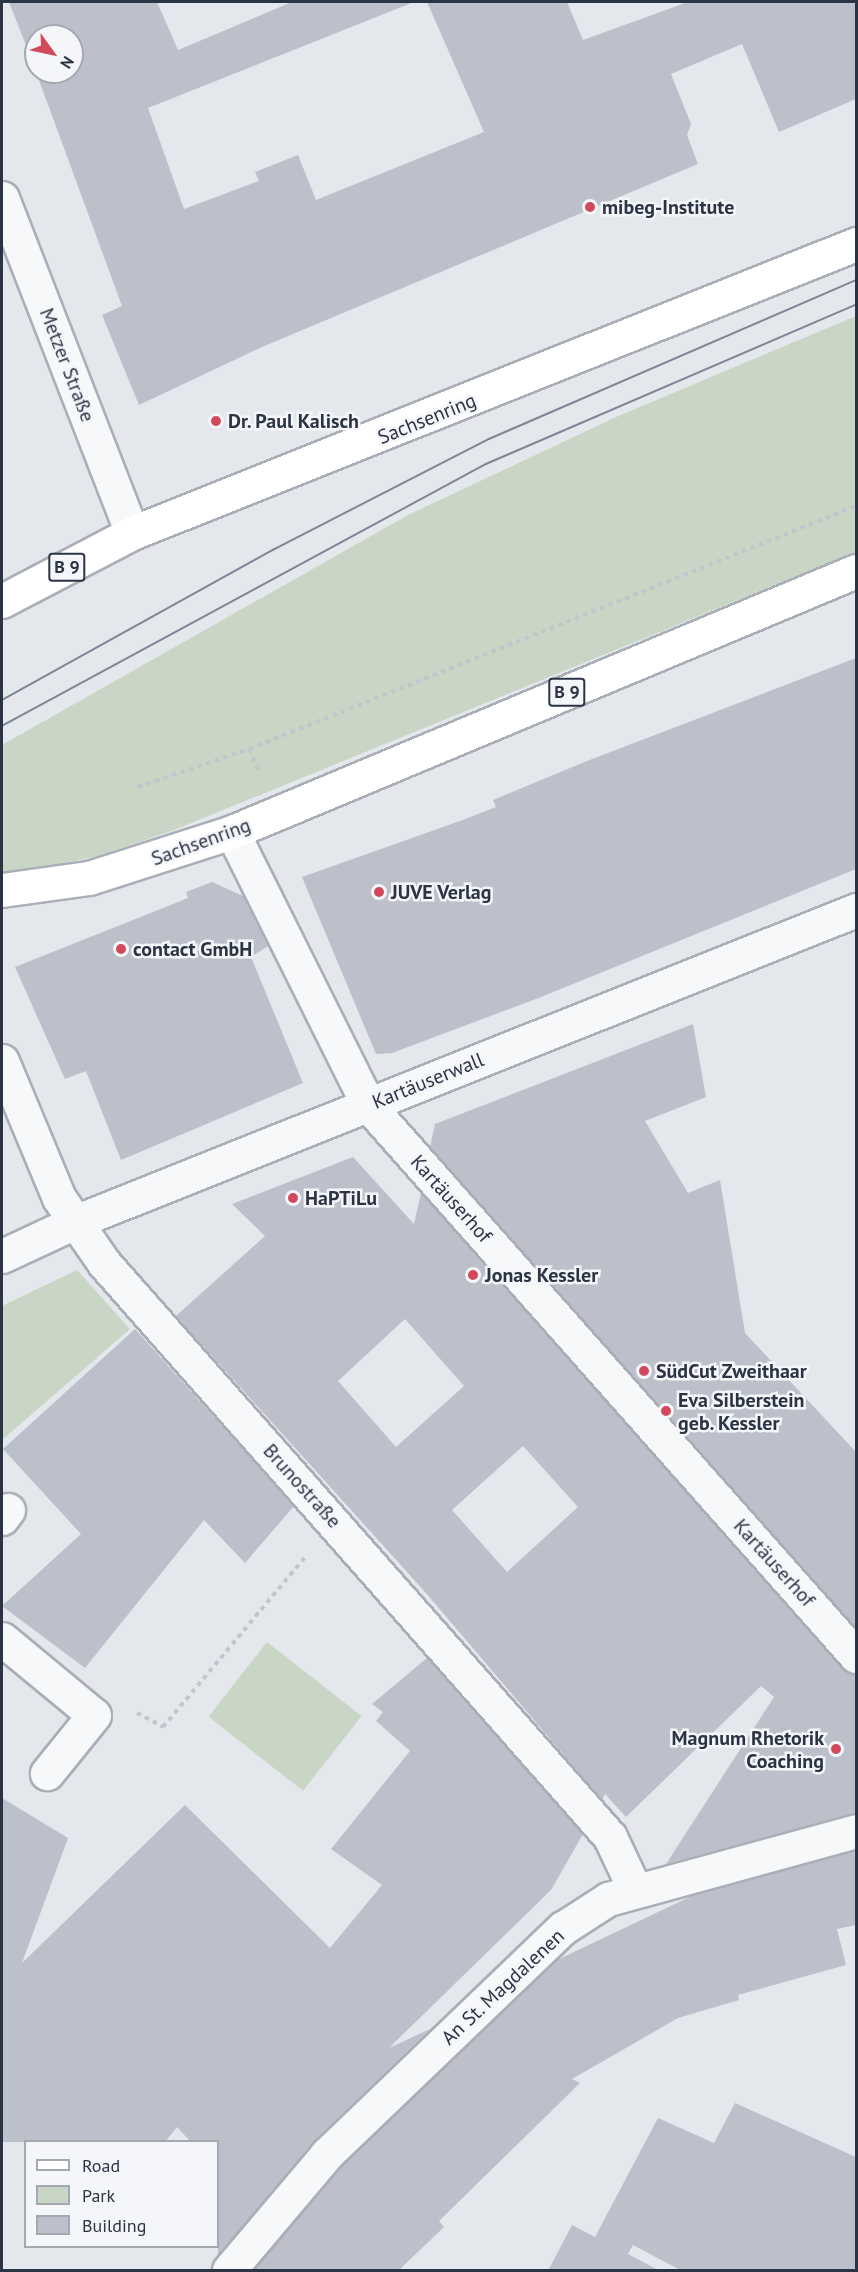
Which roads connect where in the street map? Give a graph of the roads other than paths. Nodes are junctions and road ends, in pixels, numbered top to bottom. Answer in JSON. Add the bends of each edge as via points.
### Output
{"nodes":[{"id":1,"x":2,"y":198,"type":"edge"},
{"id":2,"x":856,"y":244,"type":"edge"},
{"id":3,"x":132,"y":533,"type":"junction"},
{"id":4,"x":856,"y":571,"type":"edge"},
{"id":5,"x":2,"y":601,"type":"edge"},
{"id":6,"x":232,"y":832,"type":"junction"},
{"id":7,"x":2,"y":890,"type":"edge"},
{"id":8,"x":856,"y":910,"type":"edge"},
{"id":9,"x":2,"y":1061,"type":"edge"},
{"id":10,"x":368,"y":1105,"type":"junction"},
{"id":11,"x":76,"y":1221,"type":"junction"},
{"id":12,"x":2,"y":1256,"type":"edge"},
{"id":13,"x":2,"y":1640,"type":"edge"},
{"id":14,"x":856,"y":1656,"type":"edge"},
{"id":15,"x":47,"y":1773,"type":"dead end"},
{"id":16,"x":856,"y":1831,"type":"edge"},
{"id":17,"x":635,"y":1890,"type":"junction"},
{"id":18,"x":229,"y":2271,"type":"edge"}],
"edges":[{"from":1,"to":3,"type":"street","name":"Metzer Straße"},
{"from":2,"to":3,"type":"main road","name":"Sachsenring","number":"B 9"},
{"from":3,"to":5,"type":"main road","name":"Sachsenring","number":"B 9"},
{"from":4,"to":6,"type":"main road","name":"Sachsenring","number":"B 9"},
{"from":6,"to":7,"type":"main road","name":"Sachsenring","number":"B 9","via":[[89,878]]},
{"from":6,"to":10,"type":"street","name":"Kartäuserhof"},
{"from":8,"to":10,"type":"street","name":"Kartäuserwall"},
{"from":9,"to":11,"type":"street","name":"Brunostraße","via":[[59,1198]]},
{"from":10,"to":11,"type":"street","name":"Kartäuserwall"},
{"from":10,"to":14,"type":"street","name":"Kartäuserhof"},
{"from":11,"to":12,"type":"street","name":"Kartäuserwall"},
{"from":11,"to":17,"type":"street","name":"Brunostraße","via":[[104,1263],[610,1837]]},
{"from":13,"to":15,"type":"street","via":[[94,1715]]},
{"from":16,"to":17,"type":"street","name":"An St. Magdalenen"},
{"from":17,"to":18,"type":"street","name":"An St. Magdalenen","via":[[608,1899],[563,1928],[327,2154]]}]}
